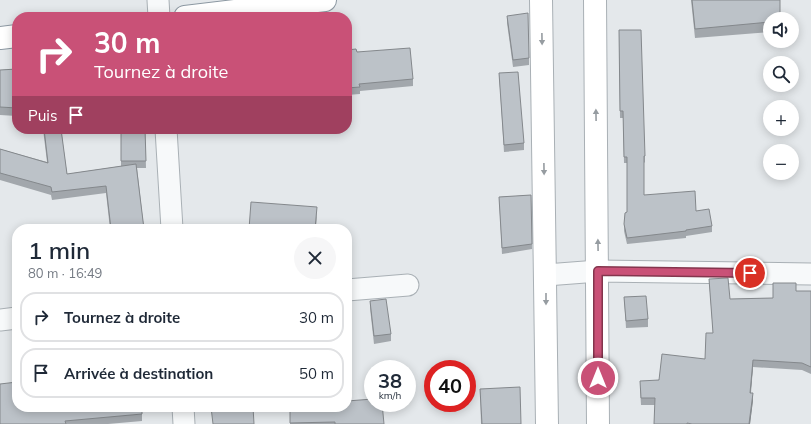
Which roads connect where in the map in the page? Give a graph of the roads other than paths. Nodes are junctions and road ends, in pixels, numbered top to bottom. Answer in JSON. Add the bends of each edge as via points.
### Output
{"nodes":[{"id":1,"x":158,"y":0,"type":"edge"},
{"id":2,"x":325,"y":0,"type":"edge"},
{"id":3,"x":541,"y":0,"type":"edge"},
{"id":4,"x":595,"y":0,"type":"edge"},
{"id":5,"x":159,"y":12,"type":"edge"},
{"id":6,"x":226,"y":12,"type":"edge"},
{"id":7,"x":12,"y":37,"type":"edge"},
{"id":8,"x":0,"y":38,"type":"edge"},
{"id":9,"x":166,"y":134,"type":"edge"},
{"id":10,"x":172,"y":224,"type":"edge"},
{"id":11,"x":598,"y":271,"type":"junction"},
{"id":12,"x":811,"y":274,"type":"edge"},
{"id":13,"x":546,"y":275,"type":"junction"},
{"id":14,"x":408,"y":285,"type":"dead end"},
{"id":15,"x":352,"y":290,"type":"edge"},
{"id":16,"x":12,"y":319,"type":"edge"},
{"id":17,"x":0,"y":320,"type":"edge"},
{"id":18,"x":183,"y":412,"type":"edge"},
{"id":19,"x":184,"y":424,"type":"edge"},
{"id":20,"x":546,"y":424,"type":"edge"},
{"id":21,"x":598,"y":424,"type":"edge"}],
"edges":[{"from":1,"to":5,"type":"street"},
{"from":2,"to":6,"type":"main road"},
{"from":3,"to":13,"type":"main road","one_way":true},
{"from":11,"to":4,"type":"main road","one_way":true},
{"from":7,"to":8,"type":"main road"},
{"from":9,"to":10,"type":"street"},
{"from":11,"to":12,"type":"street"},
{"from":11,"to":13,"type":"street"},
{"from":11,"to":21,"type":"main road"},
{"from":13,"to":20,"type":"main road","one_way":true},
{"from":14,"to":15,"type":"street"},
{"from":16,"to":17,"type":"street"},
{"from":18,"to":19,"type":"street"}]}
